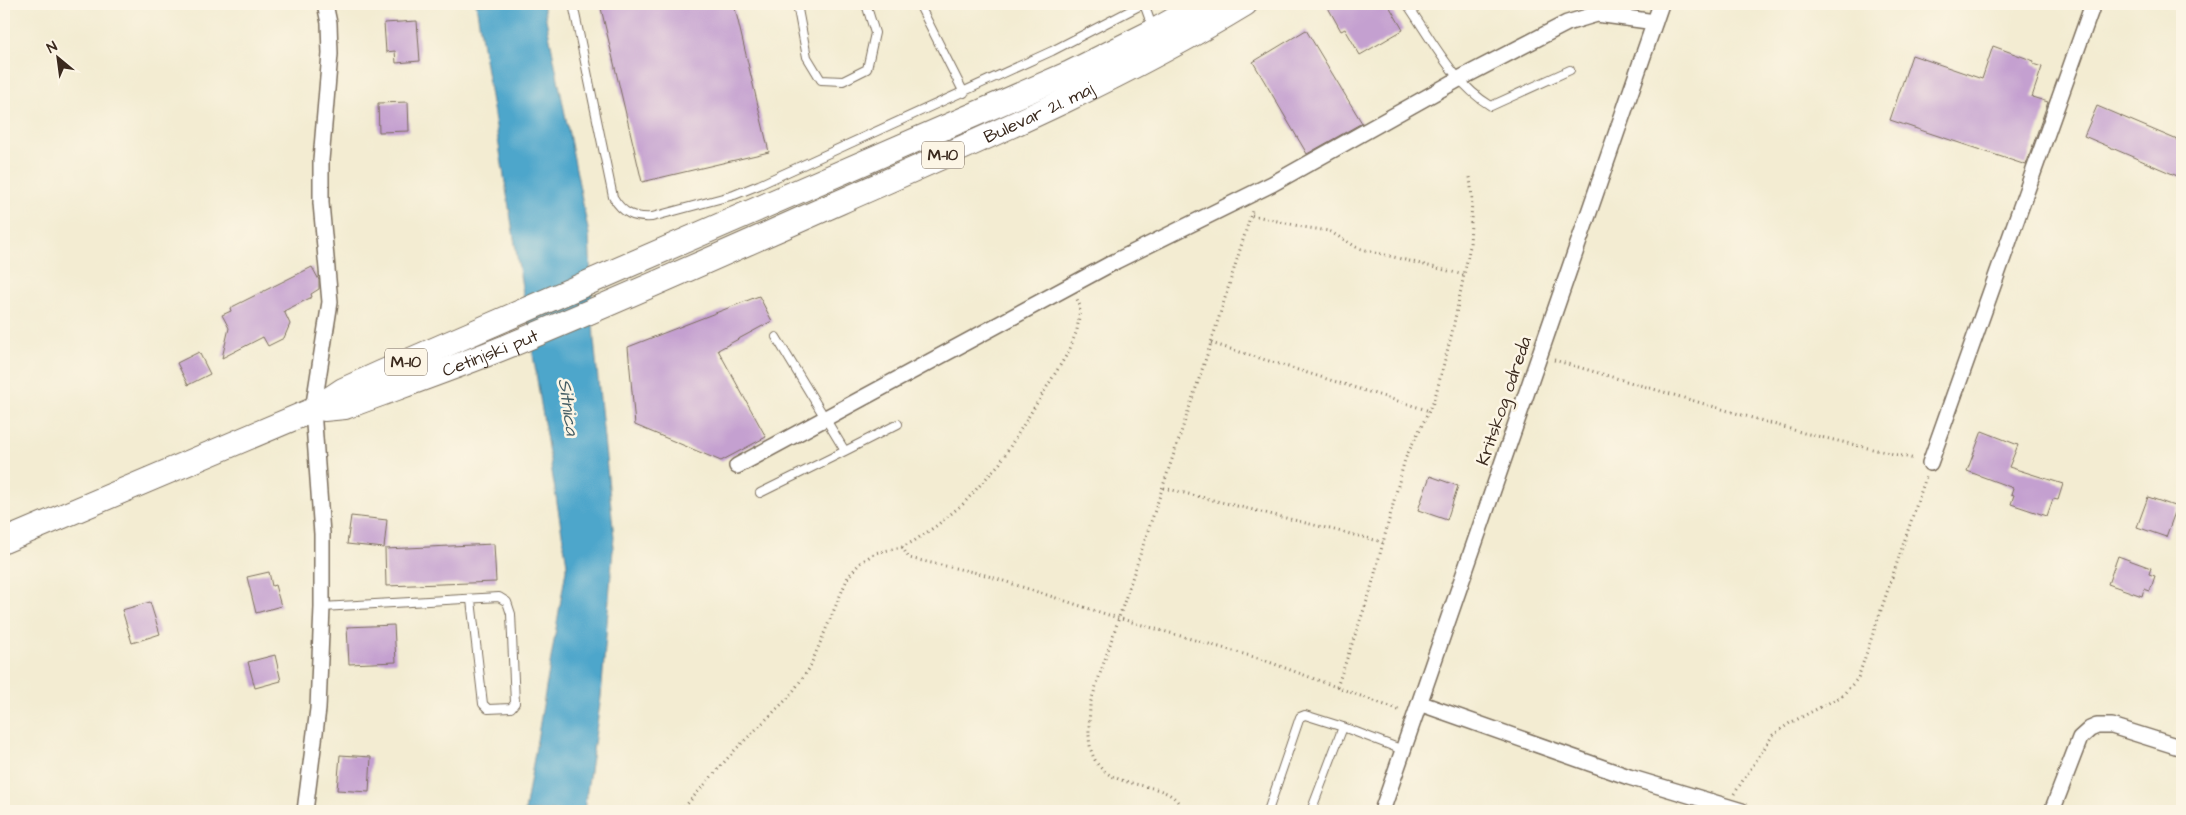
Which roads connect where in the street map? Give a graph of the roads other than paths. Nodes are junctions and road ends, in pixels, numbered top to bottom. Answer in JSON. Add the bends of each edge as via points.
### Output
{"nodes":[{"id":1,"x":325,"y":4,"type":"edge"},
{"id":2,"x":573,"y":4,"type":"edge"},
{"id":3,"x":796,"y":4,"type":"edge"},
{"id":4,"x":866,"y":4,"type":"edge"},
{"id":5,"x":919,"y":4,"type":"edge"},
{"id":6,"x":1144,"y":4,"type":"edge"},
{"id":7,"x":1202,"y":4,"type":"edge"},
{"id":8,"x":1244,"y":4,"type":"edge"},
{"id":9,"x":1408,"y":4,"type":"edge"},
{"id":10,"x":1661,"y":4,"type":"edge"},
{"id":11,"x":2093,"y":4,"type":"edge"},
{"id":12,"x":1655,"y":22,"type":"junction"},
{"id":13,"x":1154,"y":31,"type":"junction"},
{"id":14,"x":1570,"y":70,"type":"dead end"},
{"id":15,"x":1458,"y":79,"type":"junction"},
{"id":16,"x":964,"y":92,"type":"junction"},
{"id":17,"x":739,"y":206,"type":"junction"},
{"id":18,"x":625,"y":268,"type":"joint"},
{"id":19,"x":635,"y":292,"type":"joint"},
{"id":20,"x":776,"y":337,"type":"dead end"},
{"id":21,"x":313,"y":410,"type":"junction"},
{"id":22,"x":826,"y":418,"type":"junction"},
{"id":23,"x":898,"y":424,"type":"dead end"},
{"id":24,"x":845,"y":451,"type":"junction"},
{"id":25,"x":1930,"y":462,"type":"road end"},
{"id":26,"x":738,"y":466,"type":"dead end"},
{"id":27,"x":760,"y":494,"type":"dead end"},
{"id":28,"x":4,"y":541,"type":"edge"},
{"id":29,"x":471,"y":600,"type":"junction"},
{"id":30,"x":322,"y":607,"type":"junction"},
{"id":31,"x":1417,"y":709,"type":"junction"},
{"id":32,"x":1343,"y":727,"type":"junction"},
{"id":33,"x":2182,"y":748,"type":"edge"},
{"id":34,"x":1402,"y":750,"type":"junction"},
{"id":35,"x":305,"y":811,"type":"edge"},
{"id":36,"x":1268,"y":811,"type":"edge"},
{"id":37,"x":1311,"y":811,"type":"edge"},
{"id":38,"x":1382,"y":811,"type":"edge"},
{"id":39,"x":1742,"y":811,"type":"edge"},
{"id":40,"x":2052,"y":811,"type":"edge"}],
"edges":[{"from":1,"to":21,"type":"street","via":[[330,54],[320,160],[330,302]]},
{"from":2,"to":17,"type":"lane","via":[[611,190],[617,205],[639,218]]},
{"from":3,"to":4,"type":"lane","via":[[807,57],[821,80],[843,81],[867,69],[875,33]]},
{"from":5,"to":16,"type":"lane"},
{"from":6,"to":13,"type":"lane"},
{"from":6,"to":16,"type":"lane"},
{"from":7,"to":13,"type":"main road","name":"Bulevar 21. maj","number":"M-10"},
{"from":8,"to":19,"type":"main road","name":"Bulevar 21. maj","number":"M-10","via":[[1064,99]]},
{"from":9,"to":15,"type":"lane"},
{"from":10,"to":12,"type":"street","name":"Kritskog odreda"},
{"from":11,"to":25,"type":"street"},
{"from":12,"to":15,"type":"street","via":[[1597,14],[1567,23]]},
{"from":12,"to":31,"type":"street","name":"Kritskog odreda"},
{"from":13,"to":17,"type":"main road","name":"Bulevar 21. maj","number":"M-10","via":[[1070,73]]},
{"from":14,"to":15,"type":"lane","via":[[1491,106]]},
{"from":15,"to":22,"type":"street","via":[[1247,196],[1116,261]]},
{"from":16,"to":17,"type":"lane"},
{"from":17,"to":18,"type":"main road","name":"Bulevar 21. maj","number":"M-10"},
{"from":18,"to":21,"type":"main road","name":"Cetinjski put","number":"M-10","via":[[343,390]]},
{"from":19,"to":21,"type":"main road","name":"Cetinjski put","number":"M-10","via":[[506,347],[345,407]]},
{"from":20,"to":22,"type":"lane"},
{"from":21,"to":28,"type":"main road","number":"M-10"},
{"from":21,"to":30,"type":"street","via":[[322,534]]},
{"from":22,"to":24,"type":"lane"},
{"from":22,"to":26,"type":"street"},
{"from":23,"to":24,"type":"lane"},
{"from":24,"to":27,"type":"lane"},
{"from":29,"to":29,"type":"lane","via":[[499,598],[507,602],[512,614],[515,703],[511,708],[488,709],[483,704]]},
{"from":29,"to":30,"type":"lane"},
{"from":30,"to":35,"type":"street","via":[[318,709]]},
{"from":31,"to":34,"type":"street","name":"Kritskog odreda"},
{"from":31,"to":39,"type":"street"},
{"from":32,"to":34,"type":"lane"},
{"from":32,"to":36,"type":"lane","via":[[1305,715],[1300,717]]},
{"from":32,"to":37,"type":"lane"},
{"from":33,"to":40,"type":"street","via":[[2112,726],[2090,729],[2080,738]]},
{"from":34,"to":38,"type":"street","name":"Kritskog odreda"}]}
